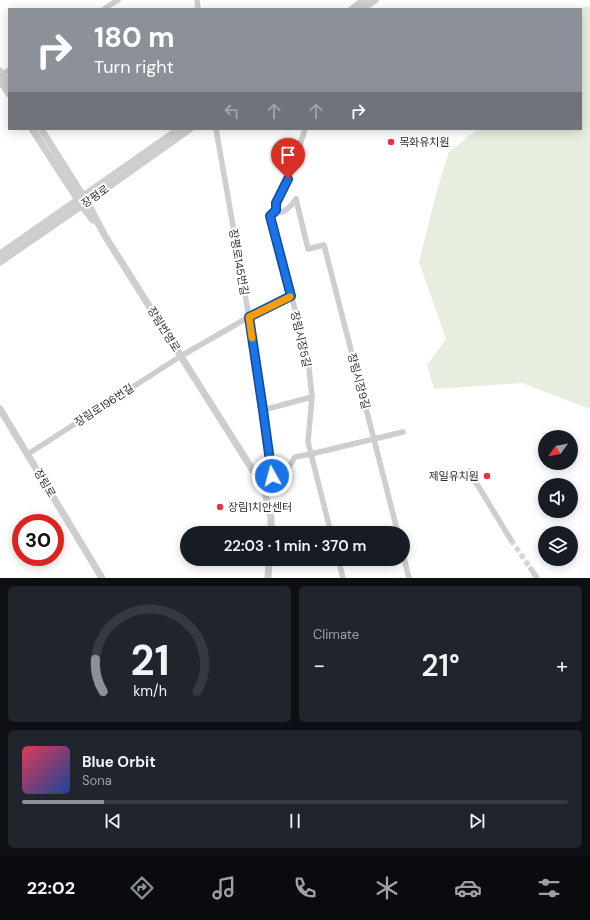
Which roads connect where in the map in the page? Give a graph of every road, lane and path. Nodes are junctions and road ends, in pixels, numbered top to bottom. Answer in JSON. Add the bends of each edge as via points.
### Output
{"nodes":[{"id":1,"x":118,"y":0,"type":"edge"},
{"id":2,"x":364,"y":0,"type":"edge"},
{"id":3,"x":375,"y":0,"type":"edge"},
{"id":4,"x":106,"y":8,"type":"edge"},
{"id":5,"x":353,"y":8,"type":"edge"},
{"id":6,"x":363,"y":8,"type":"edge"},
{"id":7,"x":1,"y":75,"type":"edge"},
{"id":8,"x":8,"y":83,"type":"edge"},
{"id":9,"x":8,"y":92,"type":"edge"},
{"id":10,"x":33,"y":130,"type":"edge"},
{"id":11,"x":41,"y":130,"type":"edge"},
{"id":12,"x":178,"y":130,"type":"edge"},
{"id":13,"x":188,"y":130,"type":"edge"},
{"id":14,"x":216,"y":130,"type":"edge"},
{"id":15,"x":305,"y":130,"type":"edge"},
{"id":16,"x":82,"y":201,"type":"junction"},
{"id":17,"x":270,"y":216,"type":"junction"},
{"id":18,"x":0,"y":254,"type":"edge"},
{"id":19,"x":0,"y":262,"type":"edge"},
{"id":20,"x":291,"y":296,"type":"junction"},
{"id":21,"x":249,"y":317,"type":"junction"},
{"id":22,"x":181,"y":356,"type":"junction"},
{"id":23,"x":312,"y":397,"type":"junction"},
{"id":24,"x":0,"y":409,"type":"edge"},
{"id":25,"x":263,"y":410,"type":"junction"},
{"id":26,"x":403,"y":432,"type":"dead end"},
{"id":27,"x":374,"y":439,"type":"junction"},
{"id":28,"x":28,"y":454,"type":"junction"},
{"id":29,"x":311,"y":454,"type":"junction"},
{"id":30,"x":469,"y":470,"type":"dead end"},
{"id":31,"x":272,"y":476,"type":"junction"},
{"id":32,"x":264,"y":488,"type":"junction"},
{"id":33,"x":271,"y":526,"type":"edge"},
{"id":34,"x":329,"y":526,"type":"edge"},
{"id":35,"x":396,"y":526,"type":"edge"},
{"id":36,"x":511,"y":540,"type":"tunnel mouth"},
{"id":37,"x":269,"y":566,"type":"edge"},
{"id":38,"x":340,"y":566,"type":"edge"},
{"id":39,"x":406,"y":566,"type":"edge"},
{"id":40,"x":531,"y":569,"type":"tunnel mouth"},
{"id":41,"x":102,"y":578,"type":"edge"},
{"id":42,"x":268,"y":578,"type":"edge"},
{"id":43,"x":343,"y":578,"type":"edge"},
{"id":44,"x":409,"y":578,"type":"edge"},
{"id":45,"x":537,"y":578,"type":"edge"}],
"edges":[{"from":1,"to":4,"type":"street"},
{"from":2,"to":5,"type":"street"},
{"from":3,"to":6,"type":"street"},
{"from":7,"to":8,"type":"street"},
{"from":7,"to":9,"type":"street"},
{"from":10,"to":16,"type":"street"},
{"from":11,"to":16,"type":"street"},
{"from":12,"to":16,"type":"street","name":"장평로"},
{"from":13,"to":16,"type":"street","name":"장평로"},
{"from":14,"to":21,"type":"street","name":"장평로145번길"},
{"from":15,"to":17,"type":"street","via":[[292,170],[276,203],[276,210]]},
{"from":16,"to":18,"type":"street","name":"장평로"},
{"from":16,"to":19,"type":"street","name":"장평로"},
{"from":16,"to":22,"type":"street","name":"장림번영로"},
{"from":17,"to":20,"type":"street","name":"장림시장5길"},
{"from":17,"to":27,"type":"street","name":"장림시장9길","via":[[291,207],[296,199],[308,249],[324,245]]},
{"from":20,"to":21,"type":"street","name":"장림로196번길"},
{"from":20,"to":23,"type":"street","name":"장림시장5길","via":[[308,358]]},
{"from":21,"to":22,"type":"street","name":"장림로196번길"},
{"from":21,"to":25,"type":"street","name":"장평로145번길"},
{"from":22,"to":28,"type":"street","name":"장림로196번길"},
{"from":22,"to":32,"type":"street","name":"장림번영로"},
{"from":23,"to":25,"type":"street"},
{"from":23,"to":29,"type":"street","name":"장림시장5길","via":[[308,442]]},
{"from":24,"to":28,"type":"street","name":"장림로"},
{"from":25,"to":31,"type":"street","name":"장평로145번길"},
{"from":26,"to":27,"type":"street"},
{"from":27,"to":29,"type":"street"},
{"from":27,"to":35,"type":"street","name":"장림시장9길"},
{"from":28,"to":41,"type":"street","name":"장림로"},
{"from":29,"to":31,"type":"street","via":[[295,457],[283,476]]},
{"from":29,"to":34,"type":"street","name":"장림시장5길"},
{"from":30,"to":36,"type":"street"},
{"from":31,"to":32,"type":"street"},
{"from":32,"to":33,"type":"street","name":"장림번영로","via":[[272,518]]},
{"from":37,"to":42,"type":"street"},
{"from":38,"to":43,"type":"street"},
{"from":39,"to":44,"type":"street"},
{"from":40,"to":45,"type":"street"}]}
